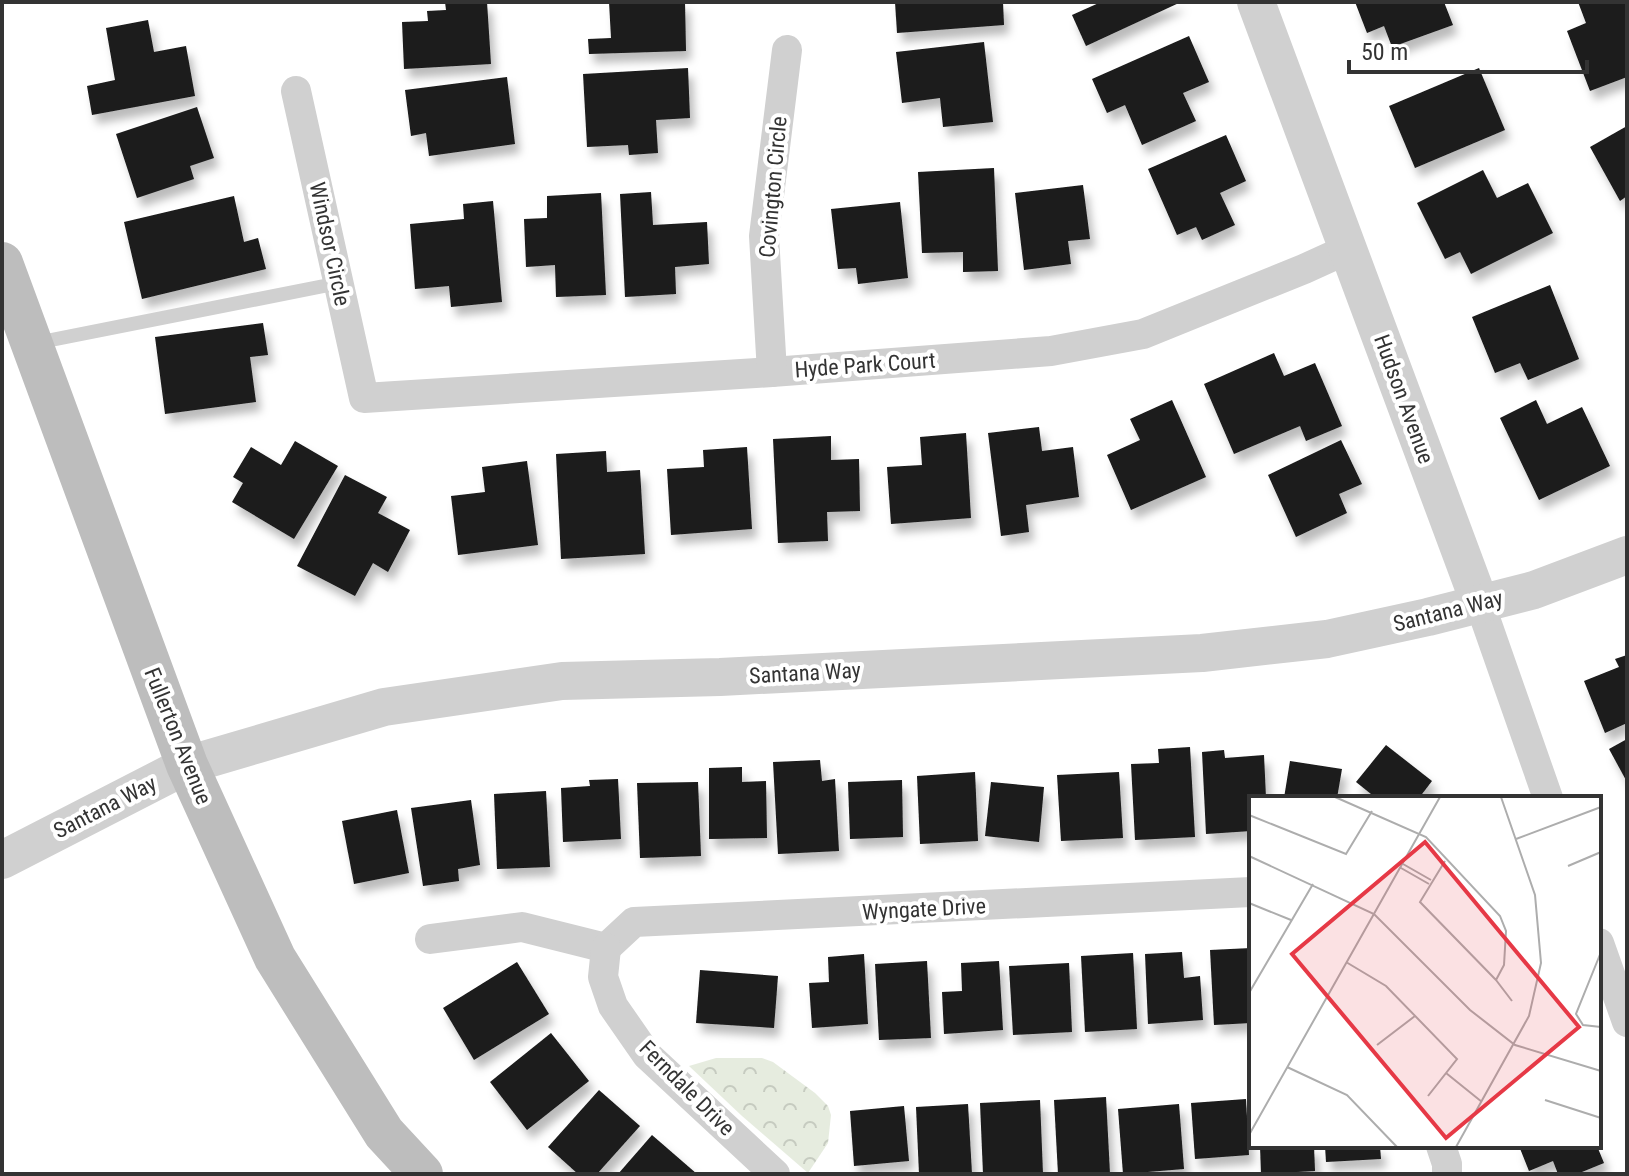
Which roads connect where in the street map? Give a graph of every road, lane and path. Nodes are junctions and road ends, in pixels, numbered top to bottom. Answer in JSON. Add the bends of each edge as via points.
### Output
{"nodes":[{"id":1,"x":1256,"y":2,"type":"edge"},
{"id":2,"x":787,"y":50,"type":"dead end"},
{"id":3,"x":296,"y":91,"type":"dead end"},
{"id":4,"x":1348,"y":249,"type":"junction"},
{"id":5,"x":2,"y":263,"type":"edge"},
{"id":6,"x":339,"y":283,"type":"junction"},
{"id":7,"x":32,"y":344,"type":"junction"},
{"id":8,"x":772,"y":372,"type":"junction"},
{"id":9,"x":364,"y":398,"type":"joint"},
{"id":10,"x":1627,"y":555,"type":"edge"},
{"id":11,"x":1480,"y":604,"type":"junction"},
{"id":12,"x":187,"y":765,"type":"junction"},
{"id":13,"x":1547,"y":796,"type":"edge"},
{"id":14,"x":2,"y":860,"type":"edge"},
{"id":15,"x":1249,"y":892,"type":"edge"},
{"id":16,"x":430,"y":939,"type":"dead end"},
{"id":17,"x":606,"y":948,"type":"junction"},
{"id":18,"x":1604,"y":973,"type":"edge"},
{"id":19,"x":1627,"y":1022,"type":"edge"},
{"id":20,"x":1442,"y":1148,"type":"edge"},
{"id":21,"x":422,"y":1174,"type":"edge"},
{"id":22,"x":775,"y":1174,"type":"edge"},
{"id":23,"x":1447,"y":1174,"type":"edge"}],
"edges":[{"from":1,"to":4,"type":"street","name":"Hudson Avenue"},
{"from":2,"to":8,"type":"street","name":"Covington Circle","via":[[764,236]]},
{"from":3,"to":6,"type":"street","name":"Windsor Circle"},
{"from":4,"to":8,"type":"street","name":"Hyde Park Court","via":[[1143,334],[1051,351]]},
{"from":4,"to":11,"type":"street","name":"Hudson Avenue"},
{"from":5,"to":7,"type":"main road","name":"Fullerton Avenue"},
{"from":6,"to":7,"type":"lane"},
{"from":6,"to":9,"type":"street","name":"Windsor Circle"},
{"from":7,"to":12,"type":"main road","name":"Fullerton Avenue"},
{"from":8,"to":9,"type":"street","name":"Hyde Park Court"},
{"from":10,"to":11,"type":"street","name":"Santana Way"},
{"from":11,"to":12,"type":"street","name":"Santana Way","via":[[1327,639],[1202,653],[562,681],[384,707]]},
{"from":11,"to":13,"type":"street","name":"Hudson Avenue"},
{"from":12,"to":14,"type":"street","name":"Santana Way"},
{"from":12,"to":21,"type":"main road","name":"Fullerton Avenue","via":[[275,958],[384,1133]]},
{"from":15,"to":17,"type":"street","name":"Wyngate Drive","via":[[634,922]]},
{"from":16,"to":17,"type":"street","via":[[522,927]]},
{"from":17,"to":22,"type":"street","name":"Ferndale Drive","via":[[603,977],[613,1006],[647,1055]]},
{"from":18,"to":19,"type":"street"},
{"from":20,"to":23,"type":"street"}]}
